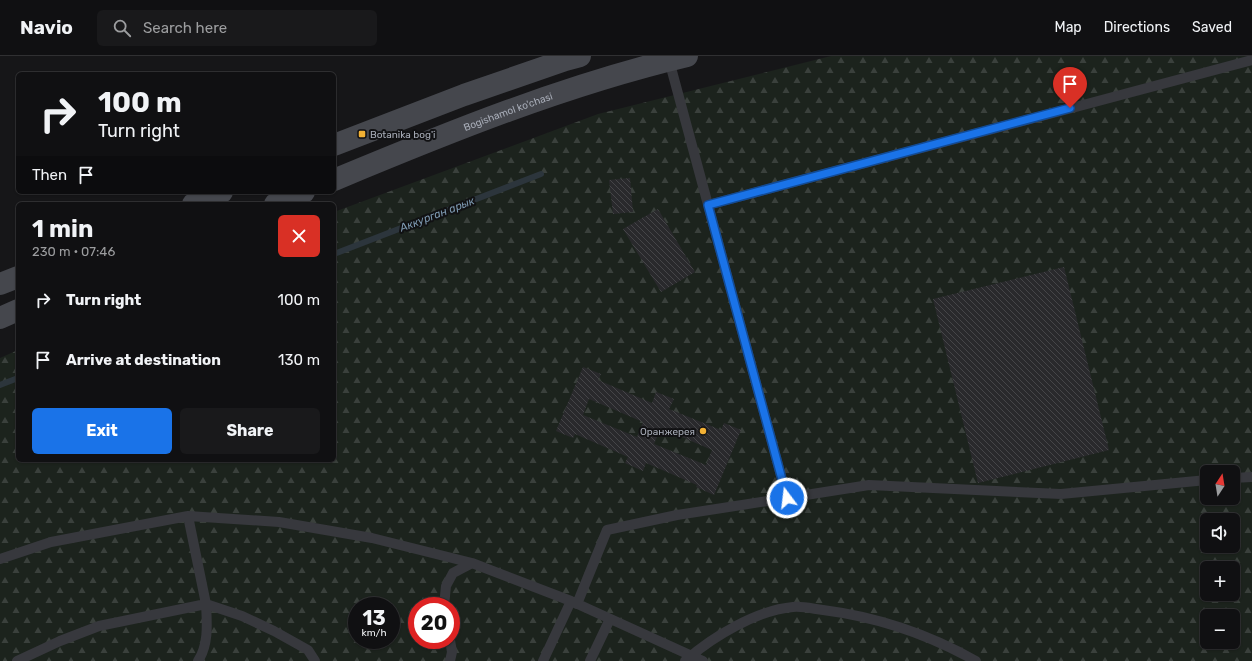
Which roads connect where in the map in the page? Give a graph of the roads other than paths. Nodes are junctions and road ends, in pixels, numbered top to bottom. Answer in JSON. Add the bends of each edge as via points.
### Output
{"nodes":[{"id":1,"x":570,"y":57,"type":"edge"},
{"id":2,"x":674,"y":57,"type":"edge"},
{"id":3,"x":1252,"y":60,"type":"edge"},
{"id":4,"x":336,"y":145,"type":"edge"},
{"id":5,"x":336,"y":179,"type":"edge"},
{"id":6,"x":217,"y":194,"type":"edge"},
{"id":7,"x":299,"y":194,"type":"edge"},
{"id":8,"x":198,"y":202,"type":"edge"},
{"id":9,"x":280,"y":202,"type":"edge"},
{"id":10,"x":708,"y":205,"type":"junction"},
{"id":11,"x":16,"y":278,"type":"edge"},
{"id":12,"x":0,"y":284,"type":"edge"},
{"id":13,"x":16,"y":311,"type":"edge"},
{"id":14,"x":0,"y":318,"type":"edge"},
{"id":15,"x":1252,"y":477,"type":"edge"},
{"id":16,"x":1240,"y":478,"type":"edge"},
{"id":17,"x":1200,"y":481,"type":"edge"},
{"id":18,"x":787,"y":498,"type":"junction"},
{"id":19,"x":188,"y":516,"type":"junction"},
{"id":20,"x":0,"y":559,"type":"edge"},
{"id":21,"x":472,"y":563,"type":"junction"},
{"id":22,"x":445,"y":597,"type":"edge"},
{"id":23,"x":574,"y":603,"type":"junction"},
{"id":24,"x":206,"y":604,"type":"junction"},
{"id":25,"x":610,"y":619,"type":"junction"},
{"id":26,"x":452,"y":649,"type":"edge"},
{"id":27,"x":688,"y":658,"type":"edge"},
{"id":28,"x":17,"y":661,"type":"edge"},
{"id":29,"x":198,"y":661,"type":"edge"},
{"id":30,"x":315,"y":661,"type":"edge"},
{"id":31,"x":450,"y":661,"type":"edge"},
{"id":32,"x":543,"y":661,"type":"edge"},
{"id":33,"x":590,"y":661,"type":"edge"},
{"id":34,"x":703,"y":661,"type":"edge"},
{"id":35,"x":976,"y":661,"type":"edge"}],
"edges":[{"from":1,"to":4,"type":"main road"},
{"from":2,"to":5,"type":"main road","name":"Bogishamol ko'chasi","via":[[558,92],[448,133]]},
{"from":2,"to":10,"type":"lane"},
{"from":3,"to":10,"type":"lane"},
{"from":6,"to":8,"type":"main road"},
{"from":7,"to":9,"type":"main road"},
{"from":10,"to":18,"type":"lane"},
{"from":11,"to":12,"type":"main road"},
{"from":13,"to":14,"type":"main road"},
{"from":15,"to":16,"type":"lane"},
{"from":17,"to":18,"type":"lane","via":[[1061,494],[869,485]]},
{"from":18,"to":23,"type":"lane","via":[[607,530]]},
{"from":19,"to":20,"type":"lane","via":[[51,542]]},
{"from":19,"to":21,"type":"lane","via":[[279,522],[372,538]]},
{"from":19,"to":24,"type":"lane"},
{"from":21,"to":22,"type":"lane","via":[[453,573],[446,586]]},
{"from":21,"to":23,"type":"lane"},
{"from":23,"to":25,"type":"lane"},
{"from":23,"to":32,"type":"lane"},
{"from":24,"to":28,"type":"lane","via":[[99,626]]},
{"from":24,"to":29,"type":"lane","via":[[206,640]]},
{"from":24,"to":30,"type":"lane","via":[[242,616],[274,631],[308,650]]},
{"from":25,"to":27,"type":"lane"},
{"from":25,"to":33,"type":"lane"},
{"from":26,"to":31,"type":"lane"},
{"from":27,"to":34,"type":"lane"},
{"from":27,"to":35,"type":"lane","via":[[710,642],[743,624],[772,612],[794,607],[865,617],[910,630],[952,647]]}]}
